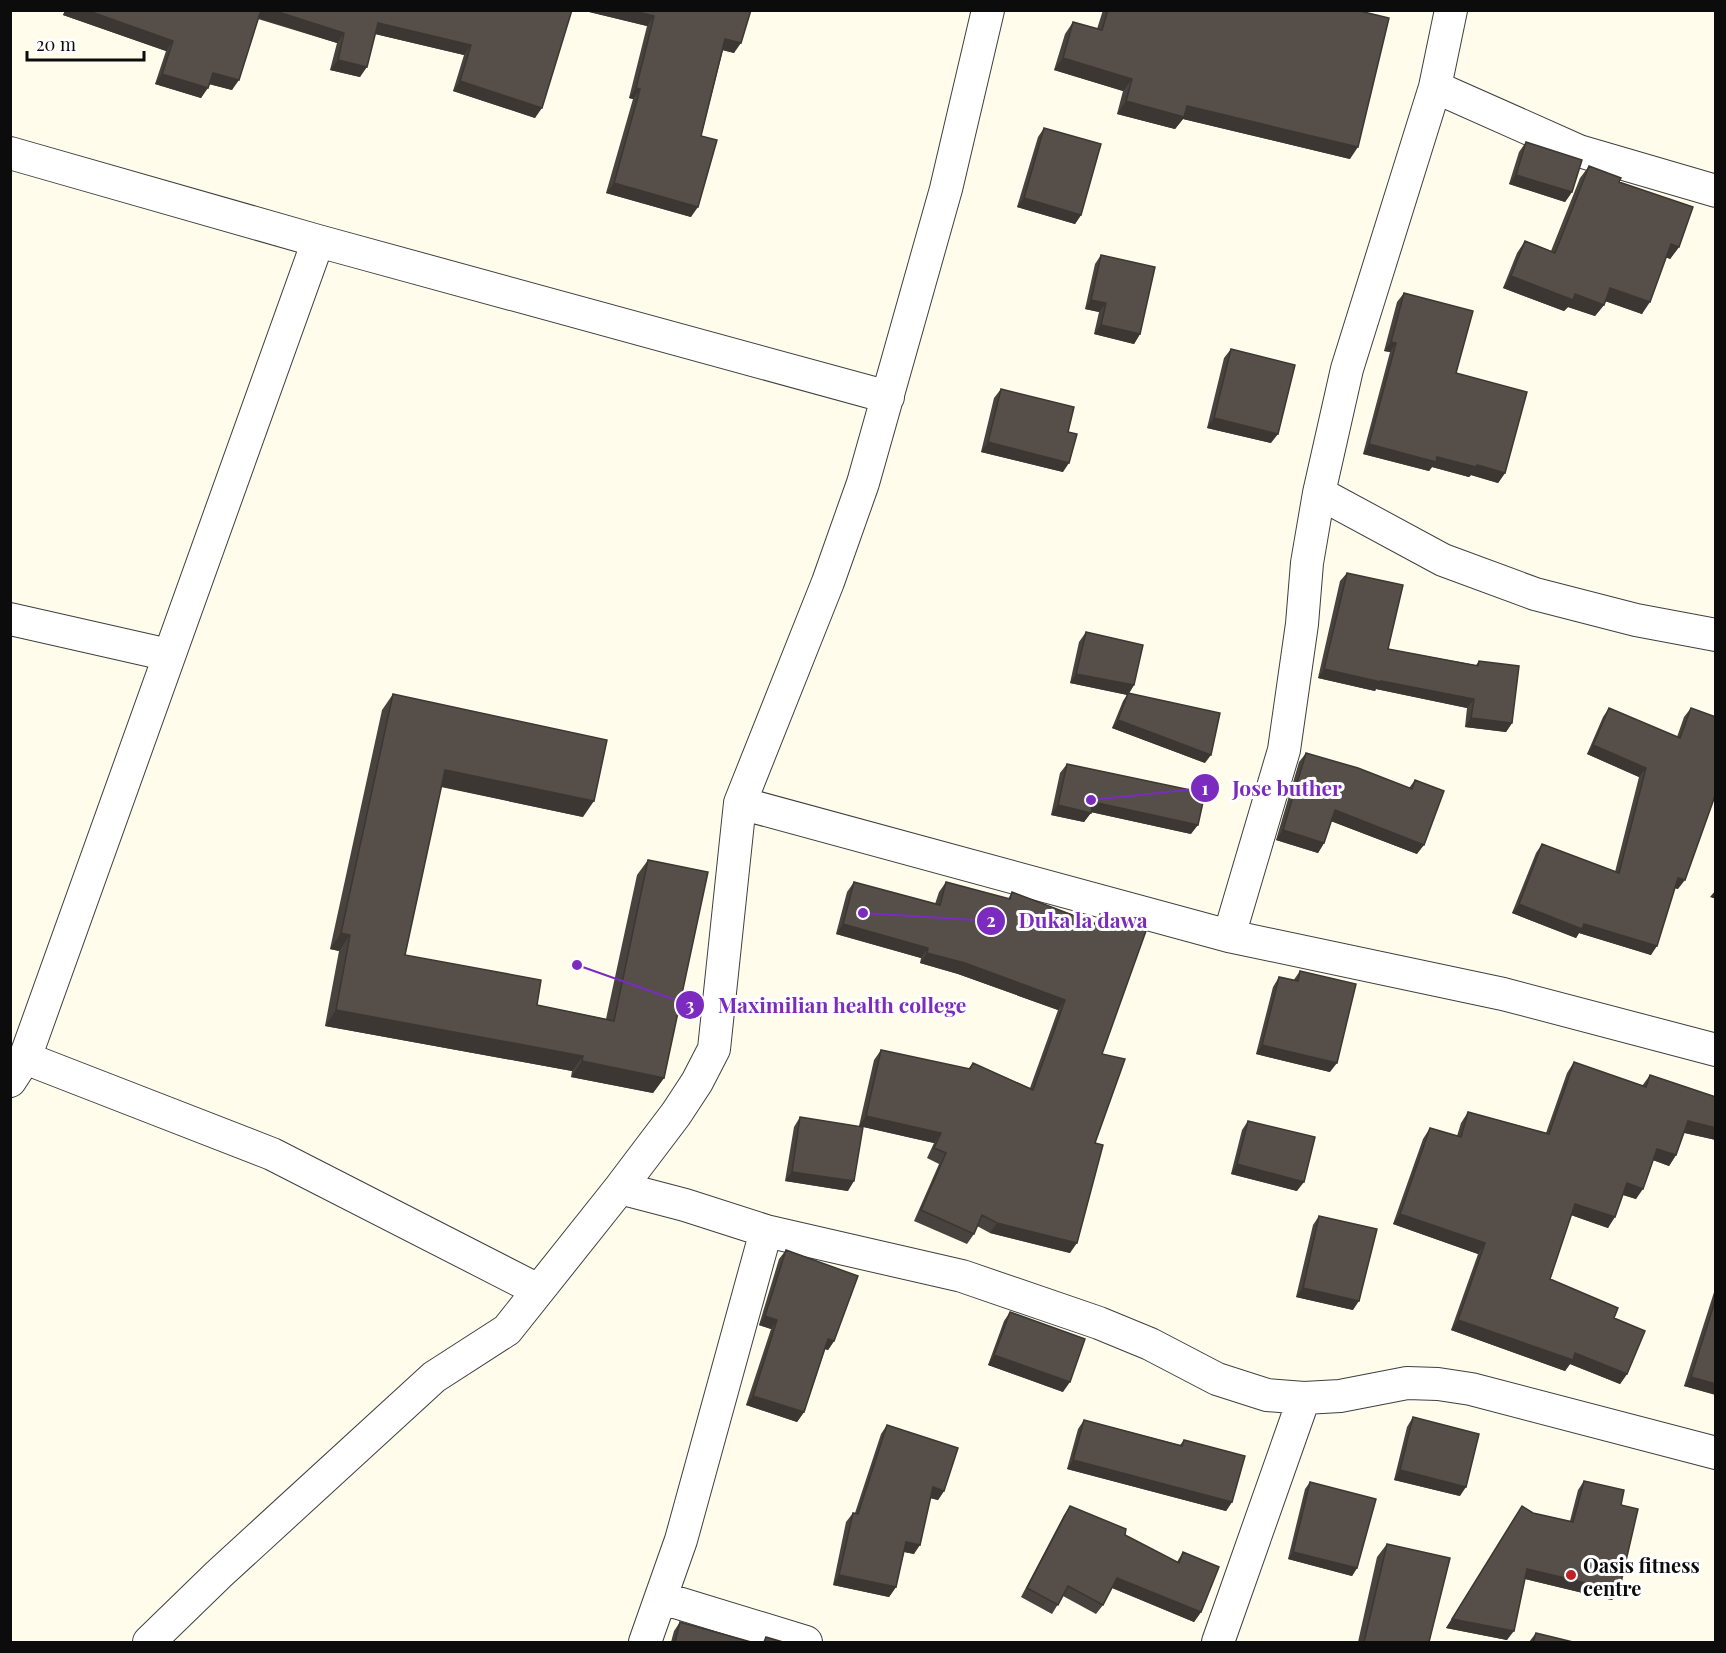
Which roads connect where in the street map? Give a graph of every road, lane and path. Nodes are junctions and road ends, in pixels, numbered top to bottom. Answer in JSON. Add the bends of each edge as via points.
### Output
{"nodes":[{"id":1,"x":988,"y":10,"type":"edge"},
{"id":2,"x":1451,"y":10,"type":"edge"},
{"id":3,"x":1435,"y":87,"type":"junction"},
{"id":4,"x":10,"y":153,"type":"edge"},
{"id":5,"x":1716,"y":191,"type":"edge"},
{"id":6,"x":318,"y":241,"type":"junction"},
{"id":7,"x":888,"y":397,"type":"junction"},
{"id":8,"x":1319,"y":493,"type":"junction"},
{"id":9,"x":10,"y":619,"type":"edge"},
{"id":10,"x":1716,"y":635,"type":"edge"},
{"id":11,"x":170,"y":656,"type":"junction"},
{"id":12,"x":740,"y":803,"type":"junction"},
{"id":13,"x":1229,"y":936,"type":"junction"},
{"id":14,"x":1716,"y":1050,"type":"edge"},
{"id":15,"x":17,"y":1070,"type":"edge"},
{"id":16,"x":620,"y":1188,"type":"junction"},
{"id":17,"x":766,"y":1231,"type":"junction"},
{"id":18,"x":538,"y":1290,"type":"junction"},
{"id":19,"x":1304,"y":1398,"type":"junction"},
{"id":20,"x":1716,"y":1453,"type":"edge"},
{"id":21,"x":662,"y":1598,"type":"junction"},
{"id":22,"x":149,"y":1642,"type":"edge"},
{"id":23,"x":645,"y":1642,"type":"edge"},
{"id":24,"x":806,"y":1642,"type":"edge"},
{"id":25,"x":1218,"y":1642,"type":"edge"}],
"edges":[{"from":1,"to":7,"type":"street","via":[[946,189]]},
{"from":2,"to":3,"type":"street"},
{"from":3,"to":5,"type":"street","via":[[1580,151]]},
{"from":3,"to":8,"type":"street","via":[[1347,369]]},
{"from":4,"to":6,"type":"street"},
{"from":6,"to":7,"type":"street"},
{"from":6,"to":11,"type":"street"},
{"from":7,"to":12,"type":"street","via":[[828,582]]},
{"from":8,"to":10,"type":"street","via":[[1443,560],[1535,594],[1636,620]]},
{"from":8,"to":13,"type":"street","via":[[1284,750]]},
{"from":9,"to":11,"type":"street"},
{"from":11,"to":15,"type":"street"},
{"from":12,"to":13,"type":"street"},
{"from":12,"to":16,"type":"street","via":[[714,1049],[681,1106]]},
{"from":13,"to":14,"type":"street","via":[[1503,994]]},
{"from":15,"to":18,"type":"street","via":[[272,1154]]},
{"from":16,"to":17,"type":"street"},
{"from":16,"to":18,"type":"street"},
{"from":17,"to":19,"type":"street","via":[[963,1276],[1109,1327],[1217,1379],[1268,1395]]},
{"from":17,"to":21,"type":"street"},
{"from":18,"to":22,"type":"street","via":[[507,1330],[434,1377]]},
{"from":19,"to":20,"type":"street","via":[[1340,1396],[1407,1383],[1438,1384],[1471,1389]]},
{"from":19,"to":25,"type":"street"},
{"from":21,"to":23,"type":"street"},
{"from":21,"to":24,"type":"street"}]}
